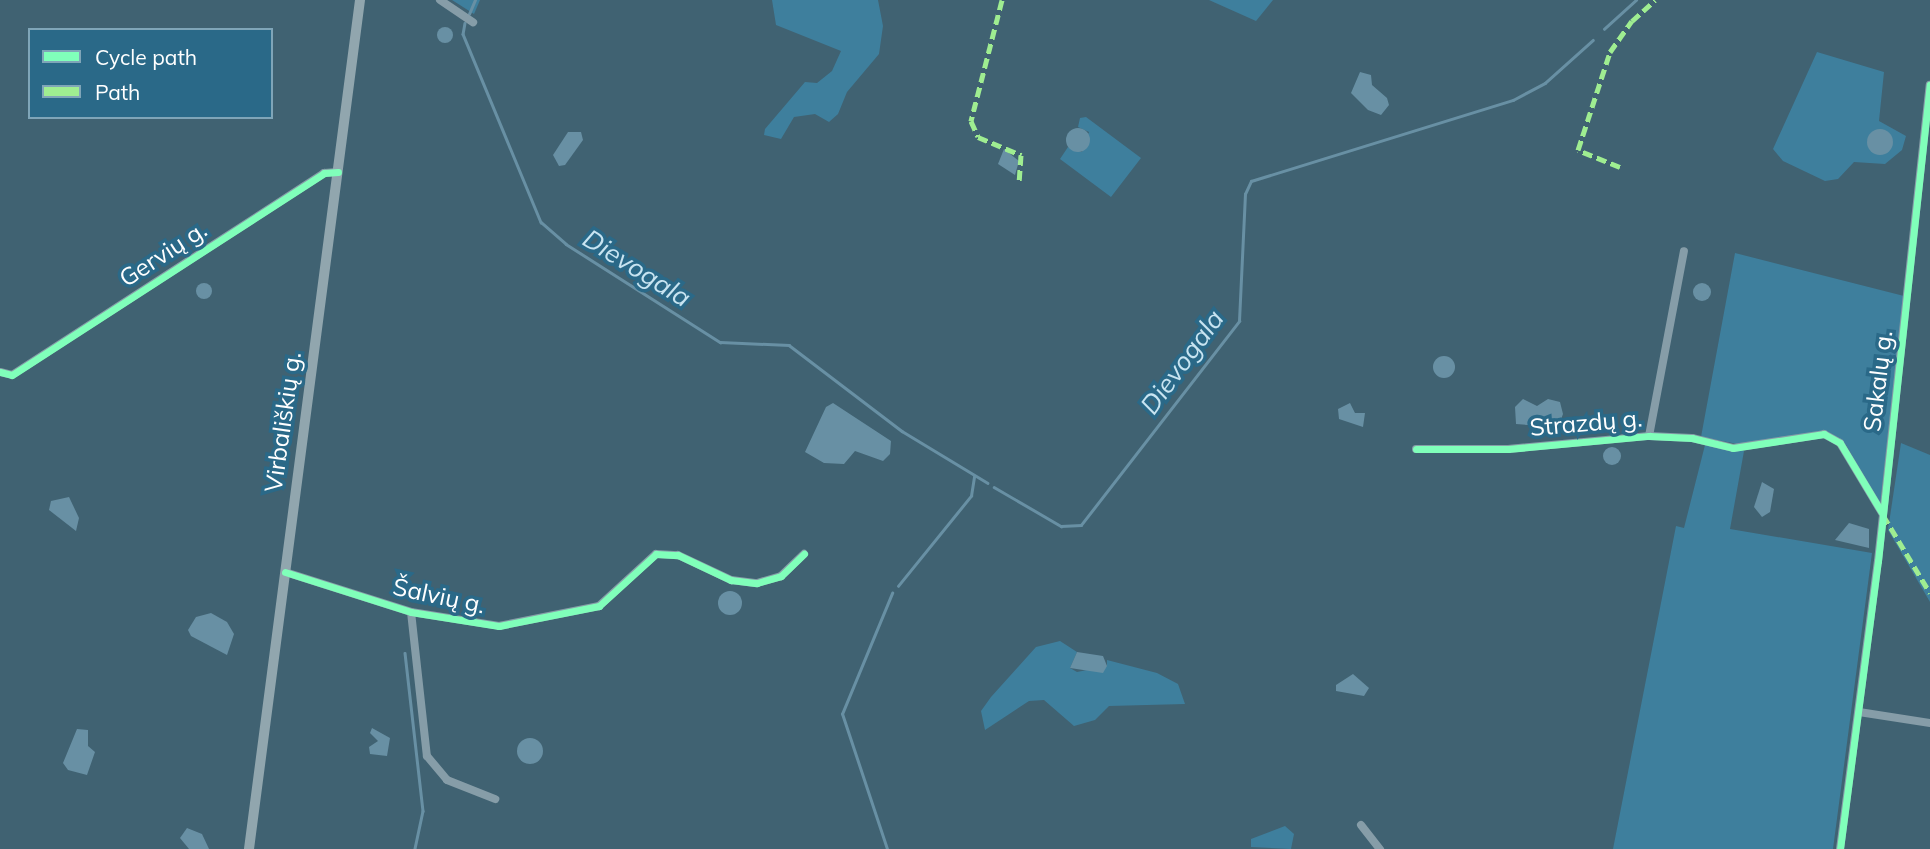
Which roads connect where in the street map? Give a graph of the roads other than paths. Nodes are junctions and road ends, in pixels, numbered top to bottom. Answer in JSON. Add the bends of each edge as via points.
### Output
{"nodes":[{"id":1,"x":360,"y":0,"type":"edge"},
{"id":2,"x":440,"y":0,"type":"edge"},
{"id":3,"x":473,"y":22,"type":"dead end"},
{"id":4,"x":1930,"y":85,"type":"edge"},
{"id":5,"x":338,"y":172,"type":"junction"},
{"id":6,"x":1684,"y":251,"type":"dead end"},
{"id":7,"x":0,"y":372,"type":"edge"},
{"id":8,"x":1649,"y":436,"type":"junction"},
{"id":9,"x":1416,"y":449,"type":"dead end"},
{"id":10,"x":1882,"y":513,"type":"junction"},
{"id":11,"x":803,"y":554,"type":"dead end"},
{"id":12,"x":285,"y":572,"type":"junction"},
{"id":13,"x":411,"y":612,"type":"junction"},
{"id":14,"x":1859,"y":712,"type":"junction"},
{"id":15,"x":1930,"y":723,"type":"edge"},
{"id":16,"x":495,"y":799,"type":"dead end"},
{"id":17,"x":1361,"y":825,"type":"dead end"},
{"id":18,"x":248,"y":849,"type":"edge"},
{"id":19,"x":1380,"y":849,"type":"edge"},
{"id":20,"x":1840,"y":849,"type":"edge"}],
"edges":[{"from":1,"to":5,"type":"main road","name":"Virbališkių g."},
{"from":2,"to":3,"type":"street"},
{"from":4,"to":10,"type":"street","name":"Sakalų g."},
{"from":5,"to":7,"type":"street","name":"Gervių g.","via":[[324,173],[12,374]]},
{"from":5,"to":12,"type":"main road","name":"Virbališkių g."},
{"from":6,"to":8,"type":"street"},
{"from":8,"to":9,"type":"street","name":"Strazdų g.","via":[[1508,449]]},
{"from":8,"to":10,"type":"street","name":"Strazdų g.","via":[[1692,438],[1733,448],[1831,436],[1849,456]]},
{"from":10,"to":14,"type":"street","name":"Sakalų g."},
{"from":11,"to":13,"type":"street","name":"Šalvių g.","via":[[781,576],[757,583],[731,580],[678,555],[656,554],[599,606],[499,626]]},
{"from":12,"to":13,"type":"street","name":"Šalvių g."},
{"from":12,"to":18,"type":"main road","name":"Virbališkių g."},
{"from":13,"to":16,"type":"street","via":[[427,756],[447,780]]},
{"from":14,"to":15,"type":"street"},
{"from":14,"to":20,"type":"street","name":"Sakalų g."},
{"from":17,"to":19,"type":"street"}]}
